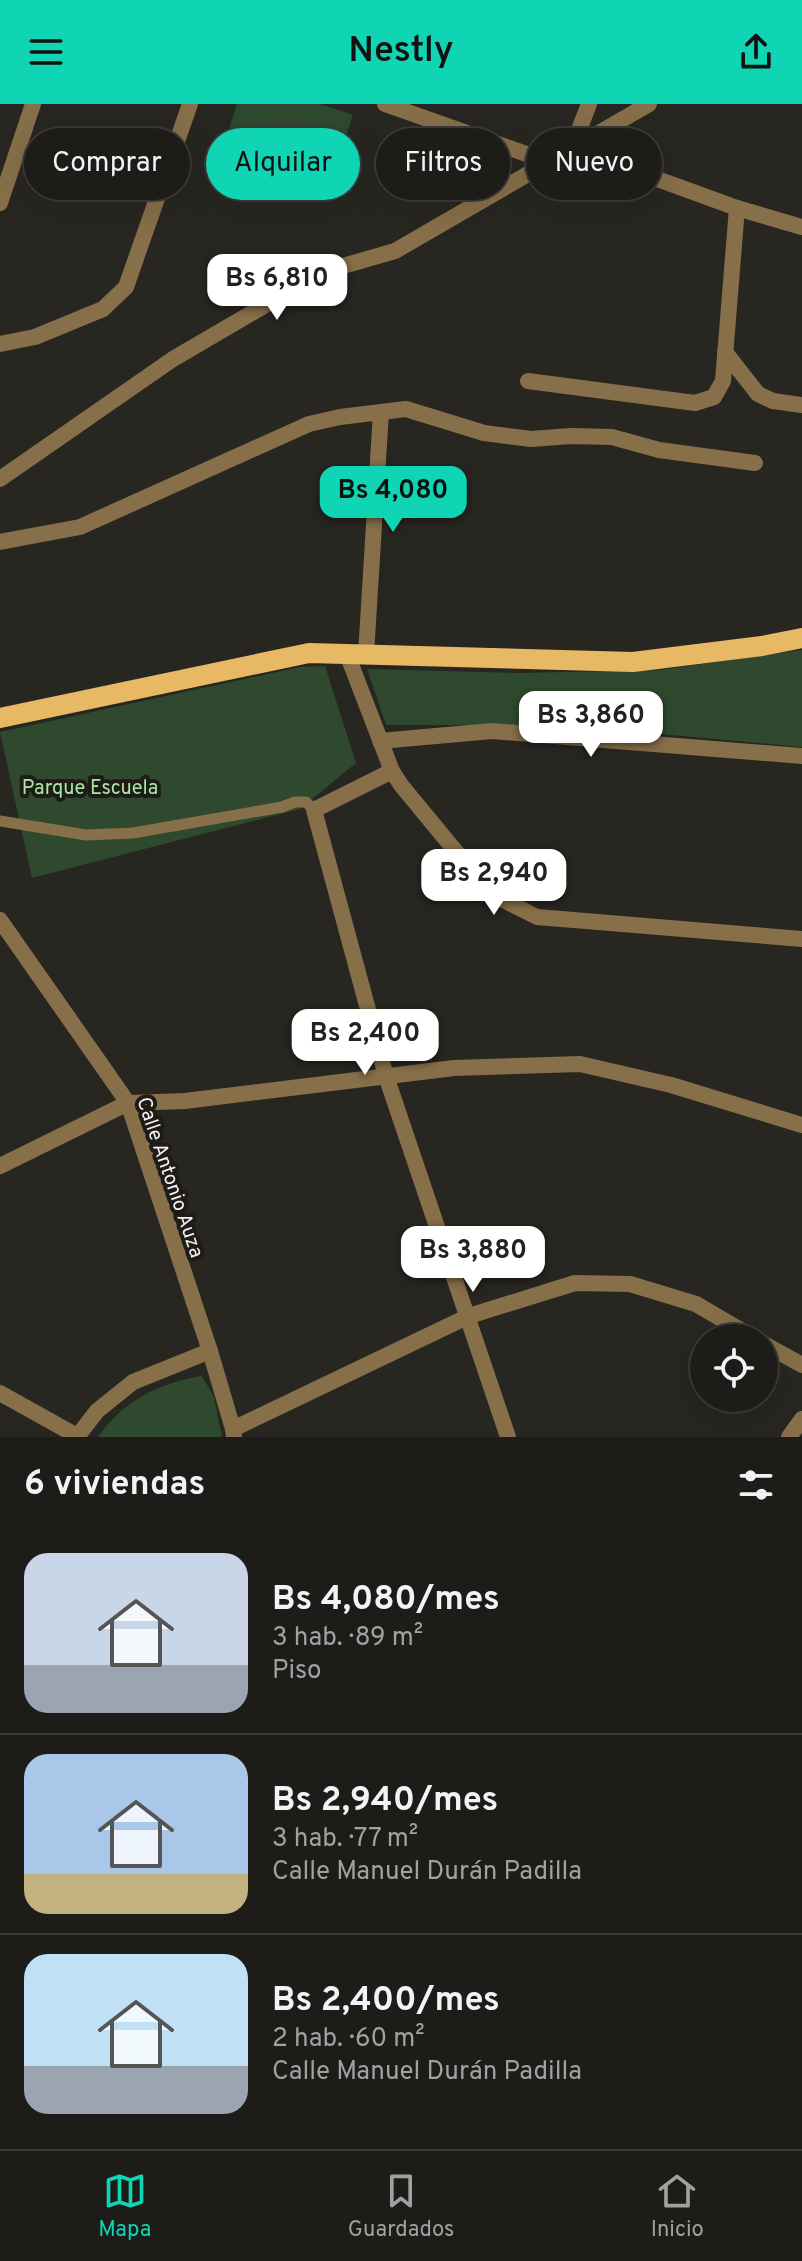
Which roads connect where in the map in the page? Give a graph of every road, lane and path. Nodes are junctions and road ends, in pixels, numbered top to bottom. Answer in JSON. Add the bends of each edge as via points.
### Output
{"nodes":[{"id":1,"x":33,"y":104,"type":"edge"},
{"id":2,"x":190,"y":104,"type":"edge"},
{"id":3,"x":589,"y":104,"type":"edge"},
{"id":4,"x":649,"y":104,"type":"edge"},
{"id":5,"x":392,"y":105,"type":"edge"},
{"id":6,"x":580,"y":128,"type":"edge"},
{"id":7,"x":607,"y":128,"type":"edge"},
{"id":8,"x":526,"y":154,"type":"edge"},
{"id":9,"x":526,"y":175,"type":"edge"},
{"id":10,"x":662,"y":181,"type":"edge"},
{"id":11,"x":0,"y":203,"type":"edge"},
{"id":12,"x":737,"y":208,"type":"junction"},
{"id":13,"x":802,"y":227,"type":"edge"},
{"id":14,"x":0,"y":344,"type":"edge"},
{"id":15,"x":725,"y":352,"type":"junction"},
{"id":16,"x":528,"y":381,"type":"dead end"},
{"id":17,"x":802,"y":405,"type":"edge"},
{"id":18,"x":381,"y":412,"type":"junction"},
{"id":19,"x":755,"y":463,"type":"dead end"},
{"id":20,"x":0,"y":479,"type":"edge"},
{"id":21,"x":0,"y":542,"type":"edge"},
{"id":22,"x":802,"y":638,"type":"edge"},
{"id":23,"x":356,"y":654,"type":"junction"},
{"id":24,"x":0,"y":718,"type":"edge"},
{"id":25,"x":380,"y":741,"type":"junction"},
{"id":26,"x":802,"y":756,"type":"edge"},
{"id":27,"x":392,"y":771,"type":"junction"},
{"id":28,"x":314,"y":810,"type":"junction"},
{"id":29,"x":0,"y":821,"type":"edge"},
{"id":30,"x":0,"y":920,"type":"edge"},
{"id":31,"x":802,"y":939,"type":"edge"},
{"id":32,"x":386,"y":1076,"type":"junction"},
{"id":33,"x":128,"y":1103,"type":"junction"},
{"id":34,"x":802,"y":1125,"type":"edge"},
{"id":35,"x":0,"y":1166,"type":"edge"},
{"id":36,"x":469,"y":1316,"type":"junction"},
{"id":37,"x":730,"y":1324,"type":"edge"},
{"id":38,"x":210,"y":1351,"type":"junction"},
{"id":39,"x":778,"y":1352,"type":"edge"},
{"id":40,"x":802,"y":1365,"type":"edge"},
{"id":41,"x":0,"y":1393,"type":"edge"},
{"id":42,"x":802,"y":1419,"type":"edge"},
{"id":43,"x":233,"y":1433,"type":"edge"},
{"id":44,"x":77,"y":1436,"type":"edge"},
{"id":45,"x":508,"y":1437,"type":"edge"},
{"id":46,"x":789,"y":1437,"type":"edge"}],
"edges":[{"from":1,"to":11,"type":"street"},
{"from":2,"to":14,"type":"street","via":[[126,287],[103,309],[35,337]]},
{"from":3,"to":6,"type":"street"},
{"from":4,"to":7,"type":"street"},
{"from":5,"to":8,"type":"street"},
{"from":9,"to":20,"type":"street","via":[[395,251],[322,272],[173,359]]},
{"from":10,"to":12,"type":"street"},
{"from":12,"to":13,"type":"street"},
{"from":12,"to":15,"type":"street"},
{"from":15,"to":16,"type":"street","via":[[723,381],[714,397],[695,403]]},
{"from":15,"to":17,"type":"street","via":[[758,394]]},
{"from":18,"to":19,"type":"street","via":[[406,409],[484,433],[531,439],[612,437],[659,450]]},
{"from":18,"to":21,"type":"street","via":[[309,424],[80,527]]},
{"from":18,"to":23,"type":"street"},
{"from":22,"to":23,"type":"main road","via":[[633,662]]},
{"from":23,"to":24,"type":"main road","via":[[309,653]]},
{"from":23,"to":25,"type":"street"},
{"from":25,"to":26,"type":"street","via":[[492,731]]},
{"from":25,"to":27,"type":"street"},
{"from":27,"to":28,"type":"street"},
{"from":27,"to":31,"type":"street","via":[[490,893],[537,917]]},
{"from":28,"to":29,"type":"lane","via":[[306,802],[295,802],[133,833],[86,835]]},
{"from":28,"to":32,"type":"street"},
{"from":30,"to":33,"type":"street","name":"Calle Antonio Auza"},
{"from":32,"to":33,"type":"street"},
{"from":32,"to":34,"type":"street","via":[[580,1064]]},
{"from":32,"to":36,"type":"street"},
{"from":33,"to":35,"type":"street"},
{"from":33,"to":38,"type":"street","name":"Calle Antonio Auza"},
{"from":36,"to":37,"type":"street","via":[[575,1283],[630,1284],[696,1304]]},
{"from":36,"to":43,"type":"street"},
{"from":36,"to":45,"type":"street"},
{"from":38,"to":43,"type":"street","name":"Calle Antonio Auza"},
{"from":38,"to":44,"type":"street","via":[[133,1382],[97,1411]]},
{"from":39,"to":40,"type":"street"},
{"from":41,"to":44,"type":"street"},
{"from":42,"to":46,"type":"street"}]}
